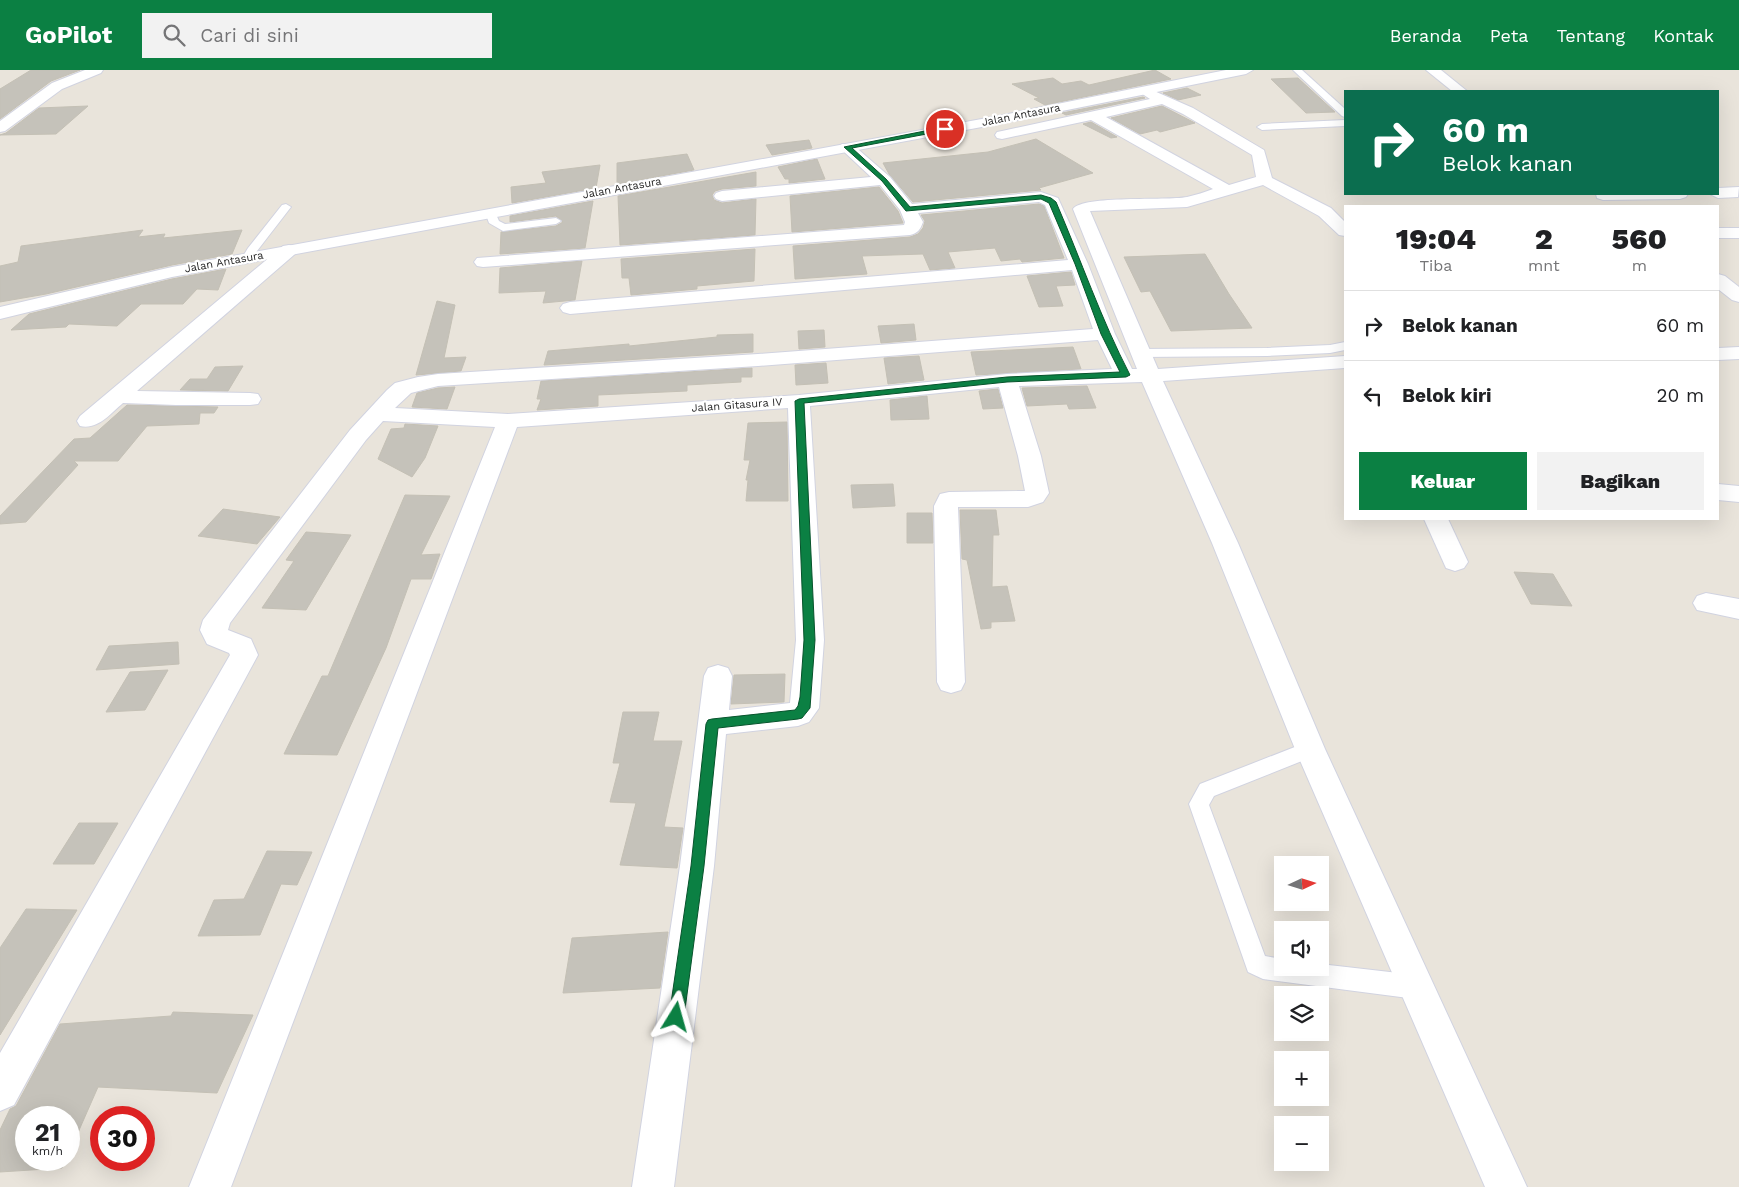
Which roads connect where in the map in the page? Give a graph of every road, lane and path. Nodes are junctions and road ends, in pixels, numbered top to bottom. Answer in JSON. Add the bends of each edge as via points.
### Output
{"nodes":[{"id":1,"x":96,"y":70,"type":"edge"},
{"id":2,"x":1246,"y":70,"type":"edge"},
{"id":3,"x":1297,"y":70,"type":"edge"},
{"id":4,"x":1434,"y":70,"type":"edge"},
{"id":5,"x":1459,"y":90,"type":"edge"},
{"id":6,"x":1145,"y":91,"type":"junction"},
{"id":7,"x":1163,"y":100,"type":"junction"},
{"id":8,"x":1344,"y":113,"type":"edge"},
{"id":9,"x":1092,"y":115,"type":"junction"},
{"id":10,"x":1344,"y":123,"type":"edge"},
{"id":11,"x":1262,"y":127,"type":"dead end"},
{"id":12,"x":0,"y":128,"type":"edge"},
{"id":13,"x":1002,"y":135,"type":"dead end"},
{"id":14,"x":847,"y":147,"type":"junction"},
{"id":15,"x":884,"y":180,"type":"junction"},
{"id":16,"x":1265,"y":180,"type":"junction"},
{"id":17,"x":1228,"y":191,"type":"junction"},
{"id":18,"x":1738,"y":192,"type":"edge"},
{"id":19,"x":1719,"y":193,"type":"edge"},
{"id":20,"x":1602,"y":195,"type":"edge"},
{"id":21,"x":722,"y":196,"type":"dead end"},
{"id":22,"x":1617,"y":205,"type":"edge"},
{"id":23,"x":286,"y":208,"type":"dead end"},
{"id":24,"x":908,"y":209,"type":"junction"},
{"id":25,"x":490,"y":212,"type":"junction"},
{"id":26,"x":556,"y":221,"type":"dead end"},
{"id":27,"x":1344,"y":230,"type":"edge"},
{"id":28,"x":1739,"y":233,"type":"edge"},
{"id":29,"x":1719,"y":234,"type":"edge"},
{"id":30,"x":289,"y":250,"type":"junction"},
{"id":31,"x":248,"y":258,"type":"junction"},
{"id":32,"x":484,"y":262,"type":"dead end"},
{"id":33,"x":1079,"y":264,"type":"junction"},
{"id":34,"x":1719,"y":281,"type":"edge"},
{"id":35,"x":1739,"y":296,"type":"edge"},
{"id":36,"x":570,"y":308,"type":"dead end"},
{"id":37,"x":0,"y":313,"type":"edge"},
{"id":38,"x":1105,"y":334,"type":"junction"},
{"id":39,"x":1719,"y":337,"type":"edge"},
{"id":40,"x":1739,"y":337,"type":"edge"},
{"id":41,"x":1344,"y":346,"type":"edge"},
{"id":42,"x":1739,"y":353,"type":"edge"},
{"id":43,"x":1719,"y":354,"type":"edge"},
{"id":44,"x":1344,"y":362,"type":"edge"},
{"id":45,"x":1139,"y":368,"type":"junction"},
{"id":46,"x":1007,"y":380,"type":"junction"},
{"id":47,"x":118,"y":396,"type":"junction"},
{"id":48,"x":250,"y":399,"type":"dead end"},
{"id":49,"x":799,"y":401,"type":"junction"},
{"id":50,"x":378,"y":414,"type":"junction"},
{"id":51,"x":88,"y":421,"type":"dead end"},
{"id":52,"x":508,"y":421,"type":"junction"},
{"id":53,"x":1719,"y":492,"type":"edge"},
{"id":54,"x":1739,"y":494,"type":"edge"},
{"id":55,"x":1436,"y":520,"type":"edge"},
{"id":56,"x":1455,"y":562,"type":"dead end"},
{"id":57,"x":1706,"y":603,"type":"dead end"},
{"id":58,"x":1739,"y":609,"type":"edge"},
{"id":59,"x":718,"y":676,"type":"dead end"},
{"id":60,"x":951,"y":682,"type":"dead end"},
{"id":61,"x":712,"y":724,"type":"junction"},
{"id":62,"x":1310,"y":749,"type":"junction"},
{"id":63,"x":1416,"y":988,"type":"junction"},
{"id":64,"x":0,"y":1091,"type":"edge"},
{"id":65,"x":210,"y":1187,"type":"edge"},
{"id":66,"x":653,"y":1187,"type":"edge"},
{"id":67,"x":1506,"y":1187,"type":"edge"}],
"edges":[{"from":1,"to":12,"type":"street","via":[[57,86]]},
{"from":2,"to":6,"type":"street","name":"Jalan Antasura"},
{"from":3,"to":8,"type":"lane"},
{"from":4,"to":5,"type":"street"},
{"from":6,"to":7,"type":"street"},
{"from":6,"to":14,"type":"street","name":"Jalan Antasura"},
{"from":7,"to":9,"type":"street"},
{"from":7,"to":16,"type":"street","via":[[1259,153]]},
{"from":9,"to":13,"type":"street"},
{"from":9,"to":17,"type":"street"},
{"from":10,"to":11,"type":"lane"},
{"from":14,"to":15,"type":"street"},
{"from":14,"to":25,"type":"street","name":"Jalan Antasura"},
{"from":15,"to":21,"type":"street"},
{"from":15,"to":24,"type":"street"},
{"from":16,"to":17,"type":"street"},
{"from":16,"to":27,"type":"street","via":[[1325,212]]},
{"from":17,"to":45,"type":"street","via":[[1187,202],[1081,209]]},
{"from":18,"to":19,"type":"street"},
{"from":20,"to":22,"type":"street"},
{"from":23,"to":31,"type":"lane"},
{"from":24,"to":32,"type":"street","via":[[914,222],[910,230]]},
{"from":24,"to":33,"type":"street","via":[[1041,197],[1052,202]]},
{"from":25,"to":26,"type":"lane","via":[[494,223],[503,228]]},
{"from":25,"to":30,"type":"street","name":"Jalan Antasura"},
{"from":28,"to":29,"type":"street"},
{"from":30,"to":31,"type":"street","name":"Jalan Antasura"},
{"from":30,"to":47,"type":"street"},
{"from":31,"to":37,"type":"street","name":"Jalan Antasura","via":[[132,280]]},
{"from":33,"to":36,"type":"street"},
{"from":33,"to":38,"type":"street"},
{"from":34,"to":35,"type":"street"},
{"from":38,"to":45,"type":"street"},
{"from":38,"to":50,"type":"street","via":[[438,380],[404,388]]},
{"from":39,"to":40,"type":"street"},
{"from":41,"to":45,"type":"lane"},
{"from":42,"to":43,"type":"street"},
{"from":44,"to":45,"type":"street","name":"Jalan Gitasura IV"},
{"from":45,"to":46,"type":"street","name":"Jalan Gitasura IV"},
{"from":45,"to":62,"type":"street","via":[[1225,543]]},
{"from":46,"to":49,"type":"street","name":"Jalan Gitasura IV"},
{"from":46,"to":60,"type":"street","via":[[1037,493],[1028,499],[949,500],[946,506]]},
{"from":47,"to":48,"type":"street"},
{"from":47,"to":51,"type":"street"},
{"from":49,"to":52,"type":"street","name":"Jalan Gitasura IV"},
{"from":49,"to":61,"type":"street","via":[[810,640],[804,708],[798,714]]},
{"from":50,"to":52,"type":"street","name":"Jalan Gitasura IV"},
{"from":50,"to":64,"type":"street","via":[[358,435],[217,620],[216,637],[242,646],[244,655]]},
{"from":52,"to":65,"type":"street"},
{"from":53,"to":54,"type":"street"},
{"from":55,"to":56,"type":"street"},
{"from":57,"to":58,"type":"street"},
{"from":59,"to":61,"type":"street"},
{"from":61,"to":66,"type":"street","via":[[698,866]]},
{"from":62,"to":63,"type":"street"},
{"from":62,"to":63,"type":"lane","via":[[1207,790],[1199,804],[1256,964],[1263,968]]},
{"from":63,"to":67,"type":"street"}]}
